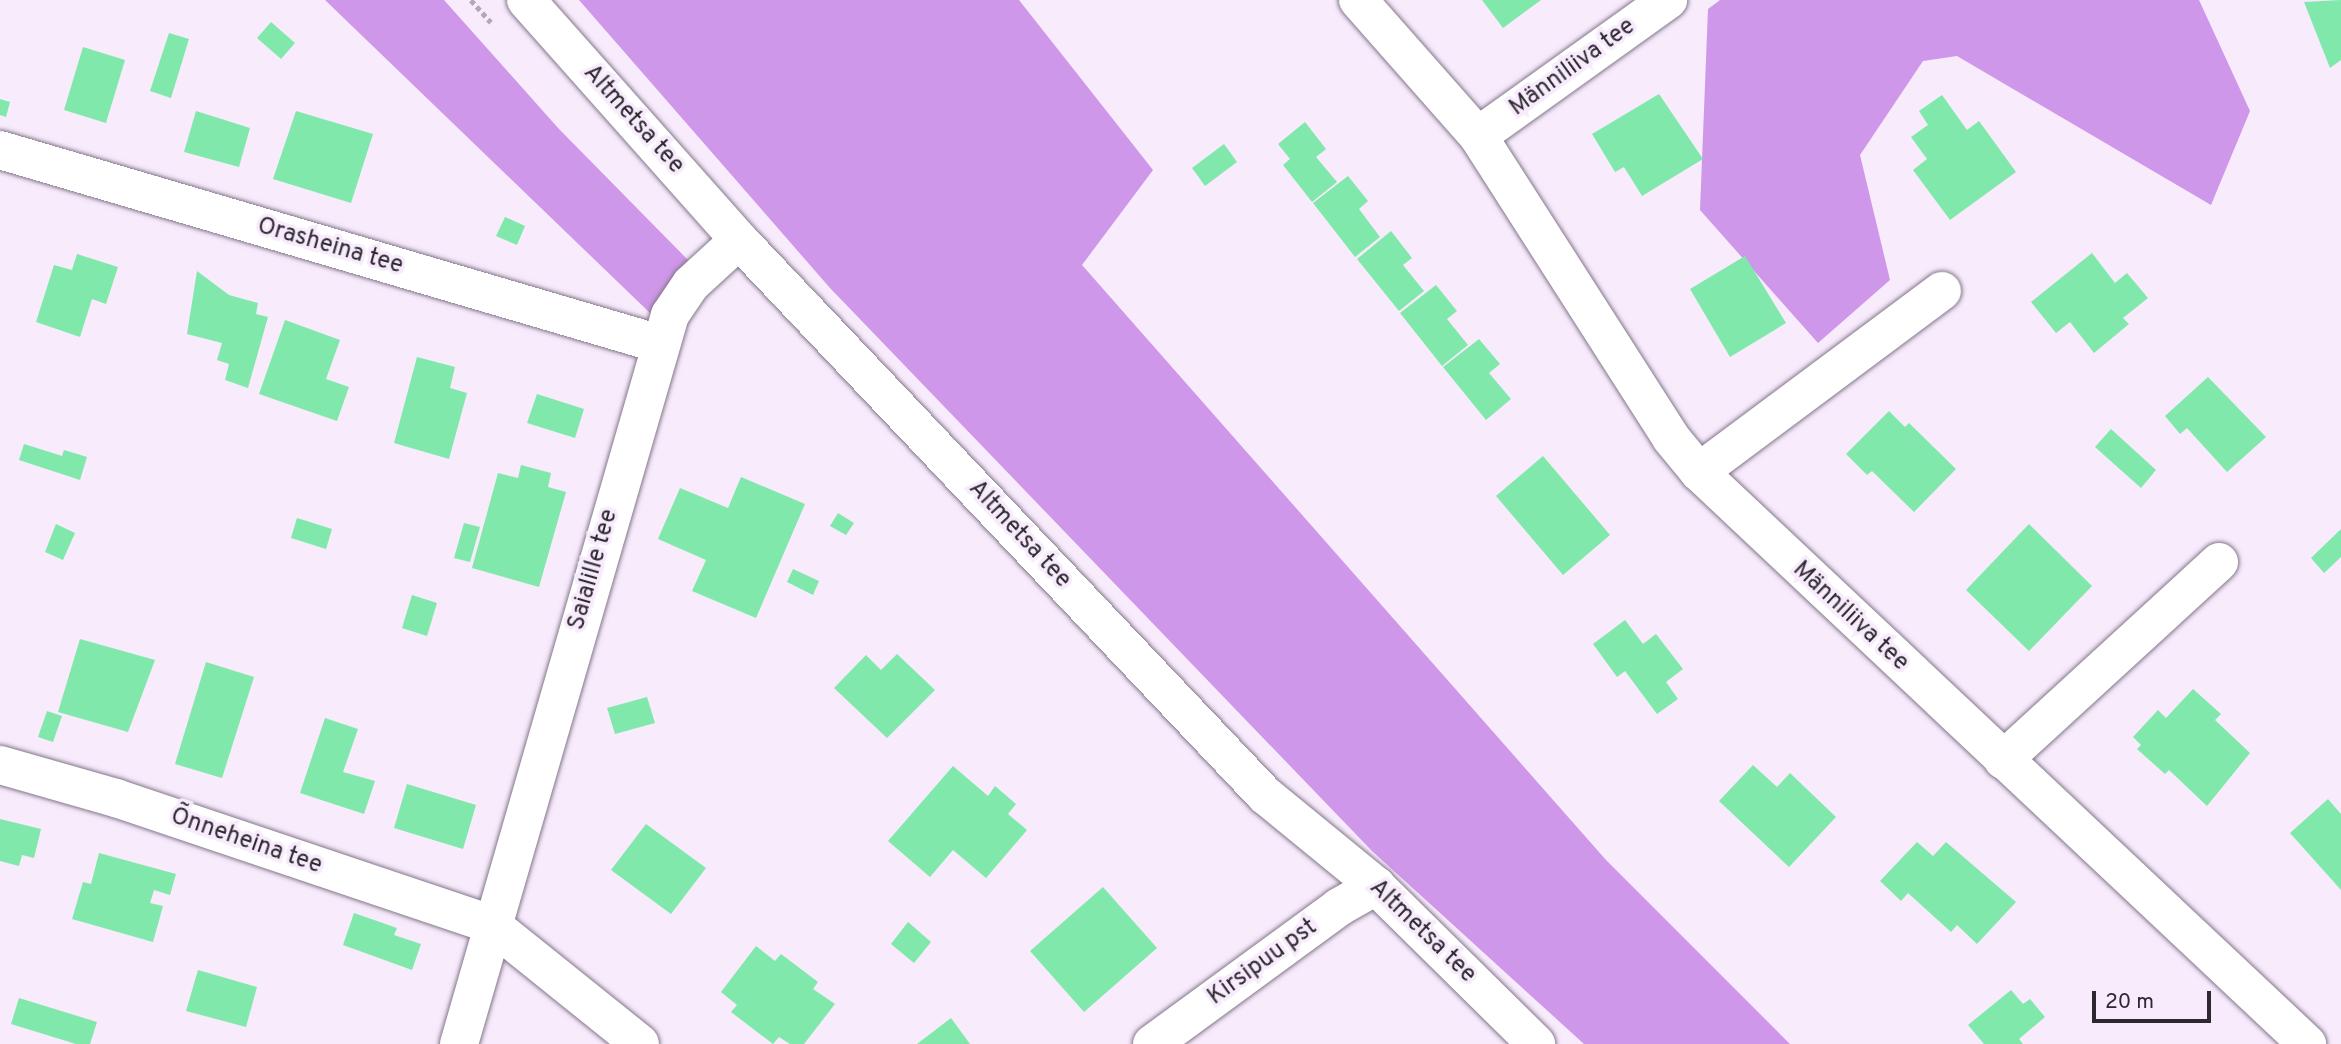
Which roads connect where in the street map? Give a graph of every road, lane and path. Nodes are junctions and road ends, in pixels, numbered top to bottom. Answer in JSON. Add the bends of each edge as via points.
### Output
{"nodes":[{"id":1,"x":526,"y":0,"type":"edge"},
{"id":2,"x":1358,"y":0,"type":"edge"},
{"id":3,"x":1668,"y":0,"type":"edge"},
{"id":4,"x":1478,"y":136,"type":"junction"},
{"id":5,"x":0,"y":150,"type":"edge"},
{"id":6,"x":739,"y":240,"type":"junction"},
{"id":7,"x":1942,"y":291,"type":"dead end"},
{"id":8,"x":660,"y":344,"type":"junction"},
{"id":9,"x":1699,"y":472,"type":"junction"},
{"id":10,"x":2219,"y":562,"type":"dead end"},
{"id":11,"x":2003,"y":760,"type":"junction"},
{"id":12,"x":0,"y":765,"type":"edge"},
{"id":13,"x":1376,"y":886,"type":"junction"},
{"id":14,"x":491,"y":924,"type":"junction"},
{"id":15,"x":459,"y":1044,"type":"edge"},
{"id":16,"x":640,"y":1044,"type":"edge"},
{"id":17,"x":1152,"y":1044,"type":"edge"},
{"id":18,"x":1536,"y":1044,"type":"edge"},
{"id":19,"x":2307,"y":1044,"type":"edge"}],
"edges":[{"from":1,"to":6,"type":"street","name":"Altmetsa tee"},
{"from":2,"to":4,"type":"street","name":"Männiliiva tee"},
{"from":3,"to":4,"type":"street","name":"Männiliiva tee"},
{"from":4,"to":9,"type":"street","name":"Männiliiva tee","via":[[1671,438]]},
{"from":5,"to":8,"type":"street","name":"Orasheina tee"},
{"from":6,"to":8,"type":"street","name":"Saialille tee","via":[[691,284],[670,315]]},
{"from":6,"to":13,"type":"street","name":"Altmetsa tee","via":[[1265,794]]},
{"from":7,"to":9,"type":"street"},
{"from":8,"to":14,"type":"street","name":"Saialille tee"},
{"from":9,"to":11,"type":"street","name":"Männiliiva tee"},
{"from":10,"to":11,"type":"street"},
{"from":11,"to":19,"type":"street","name":"Männiliiva tee"},
{"from":12,"to":14,"type":"street","name":"Õnneheina tee","via":[[116,798]]},
{"from":13,"to":17,"type":"street","name":"Kirsipuu pst","via":[[1339,907]]},
{"from":13,"to":18,"type":"street","name":"Altmetsa tee"},
{"from":14,"to":15,"type":"street","name":"Saialille tee"},
{"from":14,"to":16,"type":"street"}]}
